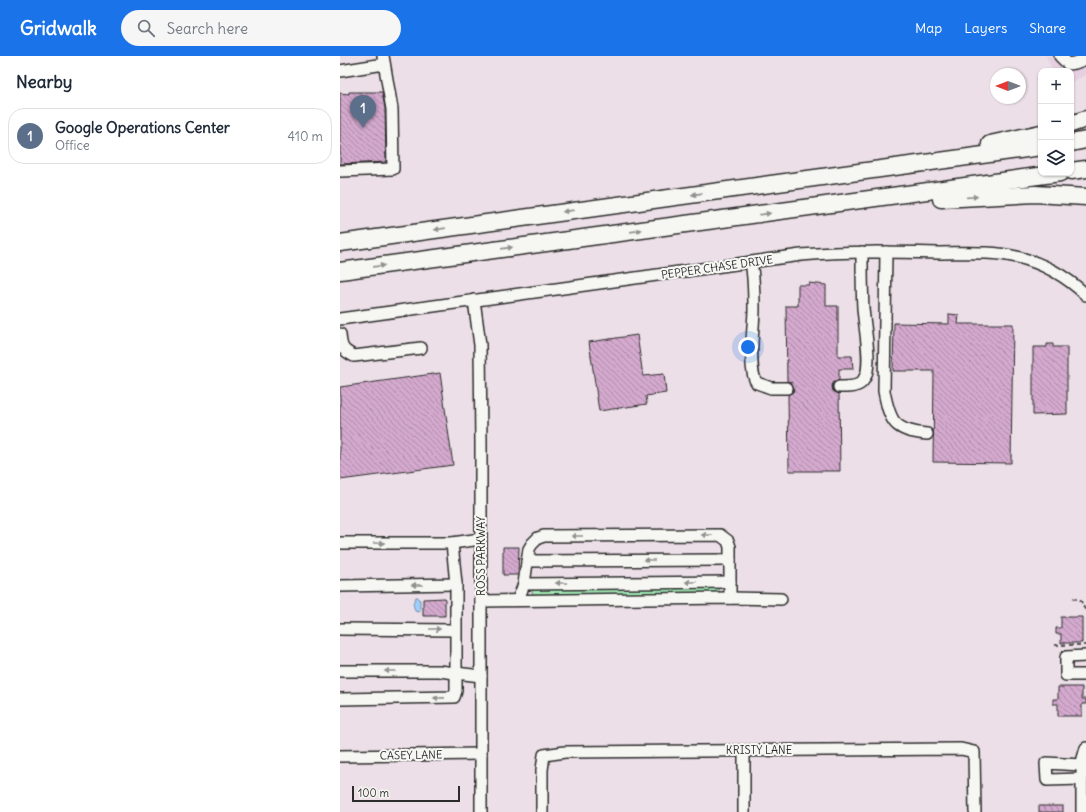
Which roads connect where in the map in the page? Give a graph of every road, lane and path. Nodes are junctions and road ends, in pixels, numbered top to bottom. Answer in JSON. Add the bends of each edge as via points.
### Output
{"nodes":[{"id":1,"x":1060,"y":56,"type":"edge"},
{"id":2,"x":1086,"y":59,"type":"edge"},
{"id":3,"x":383,"y":60,"type":"edge"},
{"id":4,"x":340,"y":71,"type":"edge"},
{"id":5,"x":1086,"y":119,"type":"edge"},
{"id":6,"x":1074,"y":123,"type":"edge"},
{"id":7,"x":1038,"y":134,"type":"edge"},
{"id":8,"x":1086,"y":140,"type":"edge"},
{"id":9,"x":1074,"y":142,"type":"edge"},
{"id":10,"x":1038,"y":147,"type":"edge"},
{"id":11,"x":1086,"y":169,"type":"edge"},
{"id":12,"x":340,"y":171,"type":"edge"},
{"id":13,"x":1074,"y":171,"type":"edge"},
{"id":14,"x":1038,"y":176,"type":"edge"},
{"id":15,"x":716,"y":191,"type":"junction"},
{"id":16,"x":1086,"y":197,"type":"edge"},
{"id":17,"x":877,"y":198,"type":"junction"},
{"id":18,"x":340,"y":243,"type":"edge"},
{"id":19,"x":862,"y":252,"type":"junction"},
{"id":20,"x":886,"y":252,"type":"junction"},
{"id":21,"x":752,"y":262,"type":"junction"},
{"id":22,"x":340,"y":271,"type":"edge"},
{"id":23,"x":1086,"y":295,"type":"edge"},
{"id":24,"x":474,"y":300,"type":"junction"},
{"id":25,"x":340,"y":319,"type":"edge"},
{"id":26,"x":340,"y":334,"type":"edge"},
{"id":27,"x":422,"y":348,"type":"dead end"},
{"id":28,"x":839,"y":387,"type":"dead end"},
{"id":29,"x":787,"y":388,"type":"dead end"},
{"id":30,"x":927,"y":434,"type":"dead end"},
{"id":31,"x":481,"y":539,"type":"junction"},
{"id":32,"x":340,"y":543,"type":"edge"},
{"id":33,"x":452,"y":543,"type":"junction"},
{"id":34,"x":730,"y":560,"type":"junction"},
{"id":35,"x":527,"y":561,"type":"junction"},
{"id":36,"x":730,"y":582,"type":"junction"},
{"id":37,"x":456,"y":584,"type":"junction"},
{"id":38,"x":524,"y":584,"type":"junction"},
{"id":39,"x":340,"y":586,"type":"edge"},
{"id":40,"x":730,"y":598,"type":"junction"},
{"id":41,"x":1072,"y":598,"type":"dead end"},
{"id":42,"x":781,"y":599,"type":"dead end"},
{"id":43,"x":518,"y":600,"type":"junction"},
{"id":44,"x":481,"y":601,"type":"junction"},
{"id":45,"x":1086,"y":612,"type":"edge"},
{"id":46,"x":340,"y":629,"type":"edge"},
{"id":47,"x":456,"y":630,"type":"junction"},
{"id":48,"x":1055,"y":646,"type":"dead end"},
{"id":49,"x":1086,"y":646,"type":"edge"},
{"id":50,"x":1086,"y":656,"type":"edge"},
{"id":51,"x":340,"y":671,"type":"edge"},
{"id":52,"x":456,"y":674,"type":"junction"},
{"id":53,"x":1086,"y":675,"type":"edge"},
{"id":54,"x":481,"y":676,"type":"junction"},
{"id":55,"x":340,"y":699,"type":"edge"},
{"id":56,"x":1086,"y":748,"type":"edge"},
{"id":57,"x":744,"y":750,"type":"junction"},
{"id":58,"x":481,"y":754,"type":"junction"},
{"id":59,"x":340,"y":756,"type":"edge"},
{"id":60,"x":1082,"y":765,"type":"junction"},
{"id":61,"x":1082,"y":779,"type":"junction"},
{"id":62,"x":481,"y":812,"type":"edge"},
{"id":63,"x":542,"y":812,"type":"edge"},
{"id":64,"x":744,"y":812,"type":"edge"},
{"id":65,"x":975,"y":812,"type":"edge"},
{"id":66,"x":1082,"y":812,"type":"edge"}],
"edges":[{"from":1,"to":2,"type":"street","via":[[1068,64]]},
{"from":3,"to":4,"type":"street"},
{"from":3,"to":12,"type":"street","via":[[392,109],[393,169]]},
{"from":5,"to":6,"type":"highway"},
{"from":7,"to":15,"type":"highway"},
{"from":8,"to":9,"type":"highway"},
{"from":10,"to":15,"type":"highway"},
{"from":11,"to":13,"type":"highway"},
{"from":14,"to":17,"type":"highway"},
{"from":15,"to":18,"type":"highway","one_way":true},
{"from":17,"to":16,"type":"highway","one_way":true,"via":[[908,201],[1035,194]]},
{"from":22,"to":17,"type":"highway","one_way":true},
{"from":19,"to":20,"type":"street","name":"PEPPER CHASE DRIVE"},
{"from":19,"to":21,"type":"street","name":"PEPPER CHASE DRIVE","via":[[817,254]]},
{"from":19,"to":28,"type":"street","via":[[867,371],[864,380],[858,385]]},
{"from":20,"to":23,"type":"street","name":"PEPPER CHASE DRIVE","via":[[984,253],[1018,257],[1054,271]]},
{"from":20,"to":30,"type":"street","via":[[884,391],[887,406],[891,418],[898,427]]},
{"from":21,"to":24,"type":"street","name":"PEPPER CHASE DRIVE"},
{"from":21,"to":29,"type":"street","via":[[752,373],[757,383],[765,387]]},
{"from":24,"to":25,"type":"street","name":"PEPPER CHASE DRIVE"},
{"from":24,"to":31,"type":"street","name":"ROSS PARKWAY","via":[[480,345]]},
{"from":26,"to":27,"type":"street","via":[[340,344],[345,352],[354,356]]},
{"from":31,"to":33,"type":"street"},
{"from":31,"to":44,"type":"street","name":"ROSS PARKWAY"},
{"from":32,"to":33,"type":"street","one_way":true},
{"from":33,"to":37,"type":"street"},
{"from":34,"to":35,"type":"street","one_way":true},
{"from":34,"to":35,"type":"street","one_way":true,"via":[[728,541],[720,535],[710,535],[544,536],[532,544]]},
{"from":34,"to":36,"type":"street"},
{"from":35,"to":38,"type":"street"},
{"from":36,"to":38,"type":"street","one_way":true},
{"from":36,"to":40,"type":"street"},
{"from":37,"to":39,"type":"street","one_way":true},
{"from":37,"to":47,"type":"street"},
{"from":38,"to":43,"type":"street"},
{"from":40,"to":42,"type":"street"},
{"from":40,"to":43,"type":"street"},
{"from":41,"to":45,"type":"path","via":[[1081,601]]},
{"from":43,"to":44,"type":"street"},
{"from":44,"to":54,"type":"street","name":"ROSS PARKWAY"},
{"from":46,"to":47,"type":"street","one_way":true},
{"from":47,"to":52,"type":"street"},
{"from":48,"to":49,"type":"path"},
{"from":50,"to":53,"type":"street","via":[[1066,657],[1066,675]]},
{"from":52,"to":51,"type":"street","one_way":true,"via":[[439,671]]},
{"from":52,"to":54,"type":"street"},
{"from":52,"to":55,"type":"street","one_way":true,"via":[[455,694],[450,698]]},
{"from":54,"to":58,"type":"street","name":"ROSS PARKWAY"},
{"from":56,"to":60,"type":"street"},
{"from":57,"to":63,"type":"street","name":"KRISTY LANE","via":[[565,752],[544,756]]},
{"from":57,"to":64,"type":"street"},
{"from":57,"to":65,"type":"street","name":"KRISTY LANE","via":[[961,749],[974,752]]},
{"from":58,"to":59,"type":"street","name":"CASEY LANE"},
{"from":58,"to":62,"type":"street","name":"ROSS PARKWAY"},
{"from":60,"to":61,"type":"street"},
{"from":60,"to":61,"type":"street","via":[[1046,763],[1047,780]]},
{"from":61,"to":66,"type":"street"}]}
